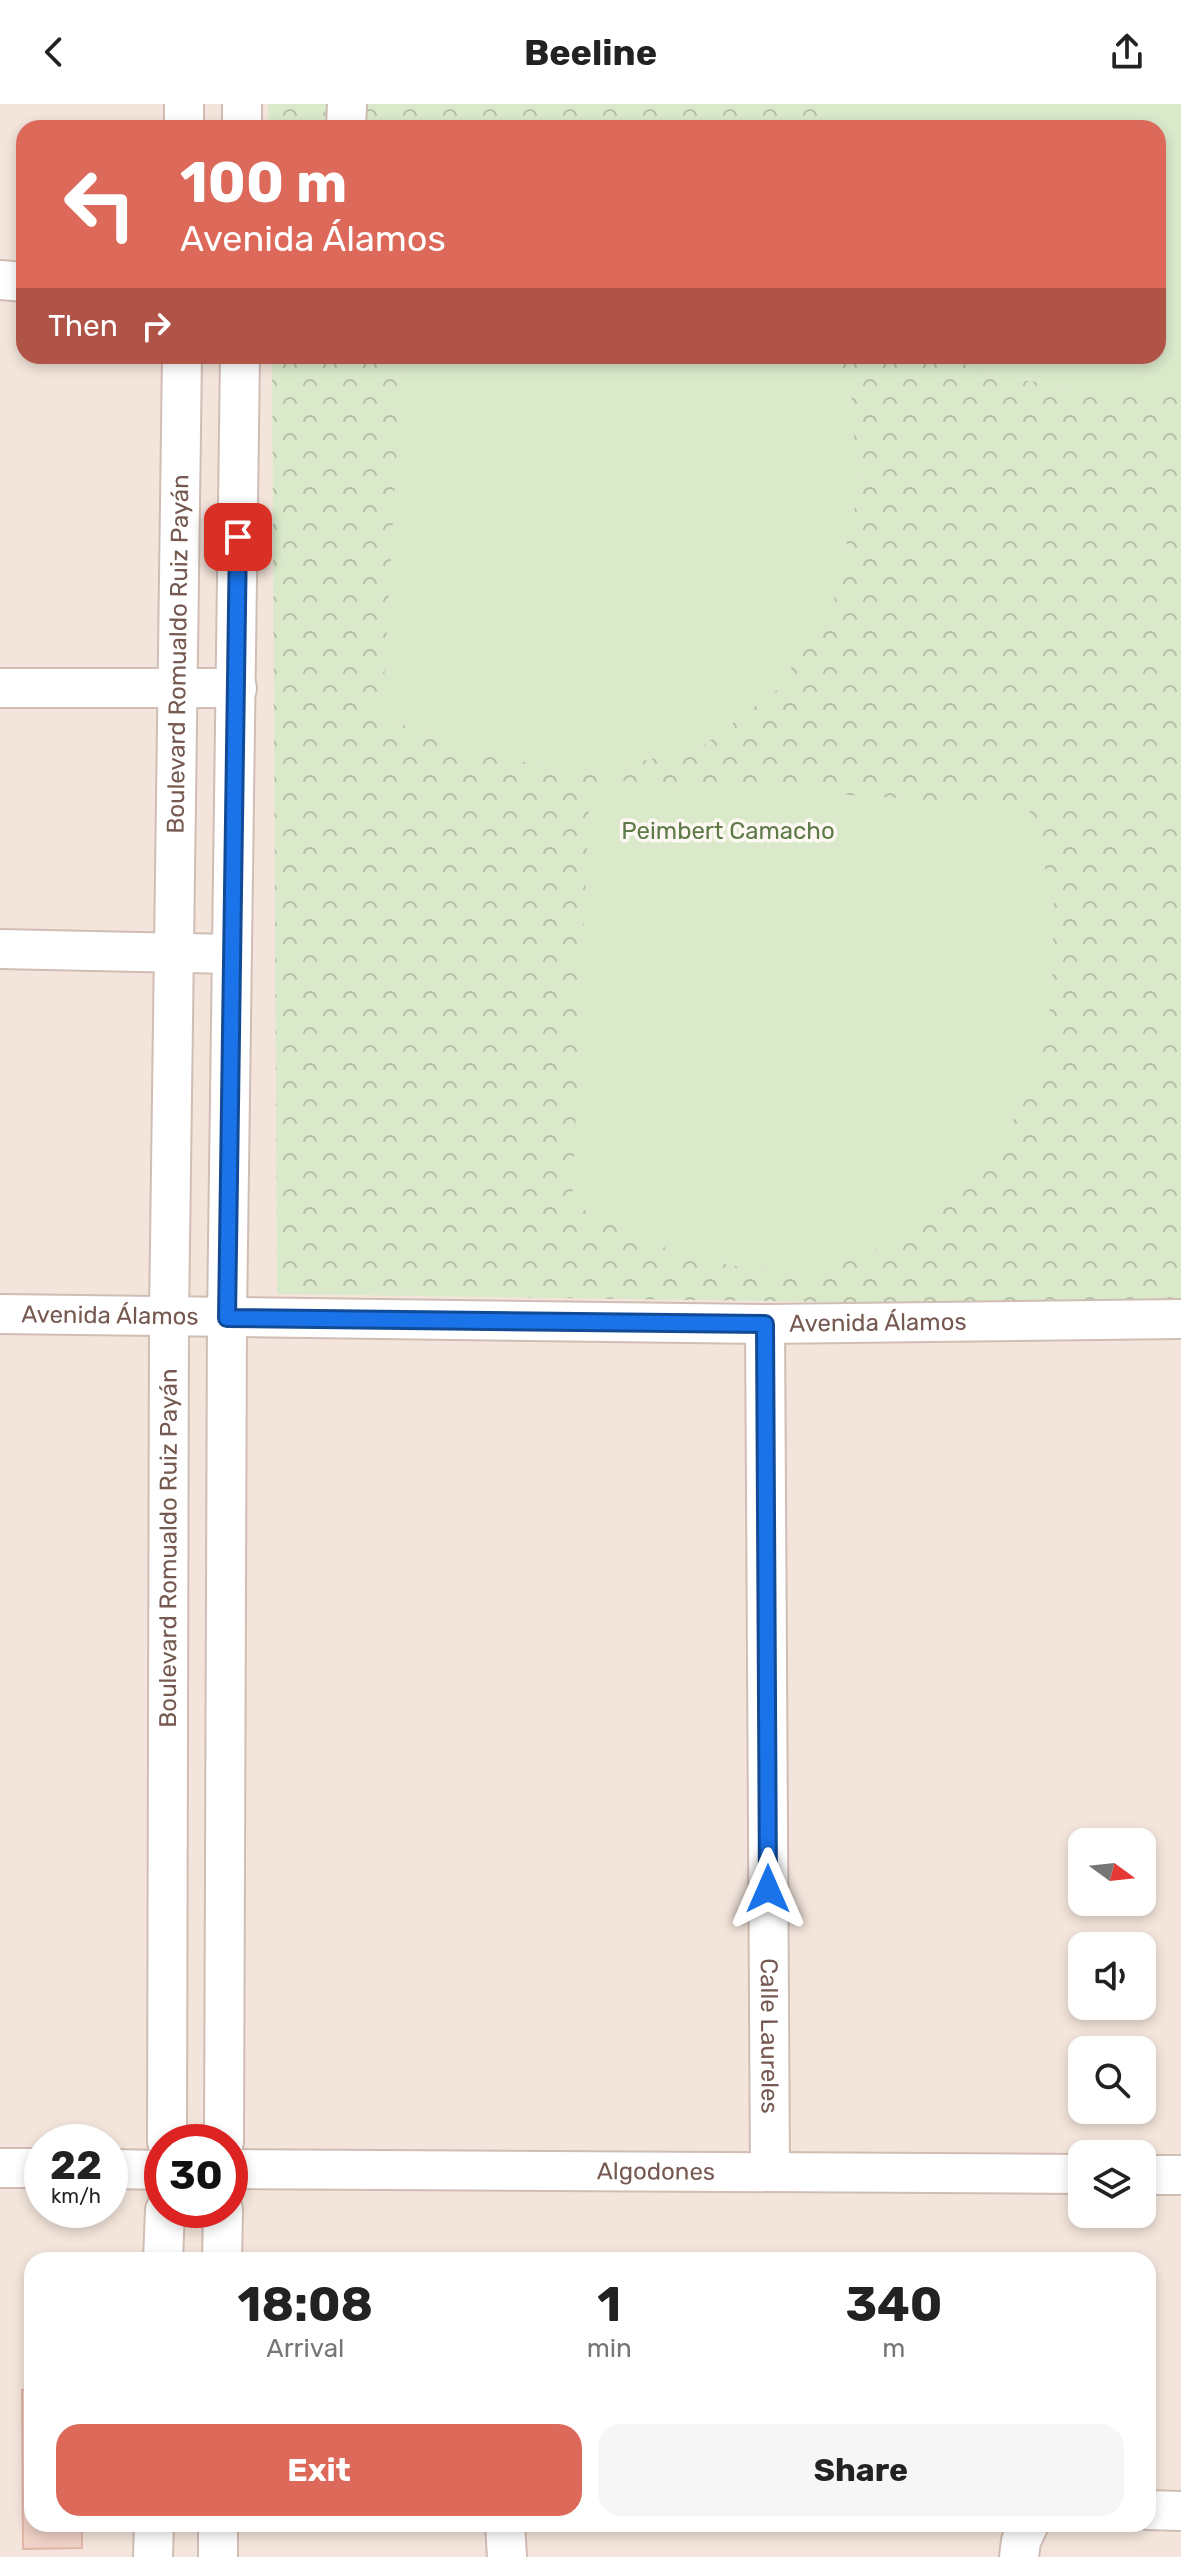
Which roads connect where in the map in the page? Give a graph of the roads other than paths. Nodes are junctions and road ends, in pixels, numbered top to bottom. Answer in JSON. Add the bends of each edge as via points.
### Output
{"nodes":[{"id":1,"x":182,"y":364,"type":"edge"},
{"id":2,"x":240,"y":364,"type":"edge"},
{"id":3,"x":0,"y":688,"type":"edge"},
{"id":4,"x":237,"y":688,"type":"junction"},
{"id":5,"x":177,"y":690,"type":"junction"},
{"id":6,"x":0,"y":949,"type":"edge"},
{"id":7,"x":174,"y":952,"type":"junction"},
{"id":8,"x":231,"y":954,"type":"junction"},
{"id":9,"x":0,"y":1314,"type":"edge"},
{"id":10,"x":169,"y":1318,"type":"junction"},
{"id":11,"x":227,"y":1318,"type":"junction"},
{"id":12,"x":1181,"y":1319,"type":"edge"},
{"id":13,"x":765,"y":1324,"type":"junction"},
{"id":14,"x":167,"y":2124,"type":"edge"},
{"id":15,"x":224,"y":2124,"type":"edge"},
{"id":16,"x":0,"y":2168,"type":"edge"},
{"id":17,"x":24,"y":2168,"type":"edge"},
{"id":18,"x":248,"y":2169,"type":"edge"},
{"id":19,"x":770,"y":2171,"type":"junction"},
{"id":20,"x":1068,"y":2174,"type":"edge"},
{"id":21,"x":1156,"y":2175,"type":"edge"},
{"id":22,"x":1181,"y":2175,"type":"edge"},
{"id":23,"x":164,"y":2228,"type":"edge"},
{"id":24,"x":223,"y":2228,"type":"edge"},
{"id":25,"x":163,"y":2252,"type":"edge"},
{"id":26,"x":222,"y":2252,"type":"edge"},
{"id":27,"x":1156,"y":2510,"type":"edge"},
{"id":28,"x":1181,"y":2511,"type":"edge"},
{"id":29,"x":154,"y":2532,"type":"edge"},
{"id":30,"x":218,"y":2532,"type":"edge"},
{"id":31,"x":505,"y":2532,"type":"edge"},
{"id":32,"x":1025,"y":2532,"type":"edge"},
{"id":33,"x":153,"y":2557,"type":"edge"},
{"id":34,"x":218,"y":2557,"type":"edge"},
{"id":35,"x":507,"y":2557,"type":"edge"},
{"id":36,"x":1019,"y":2557,"type":"edge"}],
"edges":[{"from":1,"to":5,"type":"street","name":"Boulevard Romualdo Ruiz Payán"},
{"from":2,"to":4,"type":"street"},
{"from":3,"to":5,"type":"street"},
{"from":4,"to":5,"type":"street"},
{"from":4,"to":8,"type":"street"},
{"from":5,"to":7,"type":"street","name":"Boulevard Romualdo Ruiz Payán"},
{"from":6,"to":7,"type":"street"},
{"from":7,"to":8,"type":"street"},
{"from":7,"to":10,"type":"street","name":"Boulevard Romualdo Ruiz Payán"},
{"from":8,"to":11,"type":"street"},
{"from":9,"to":10,"type":"street","name":"Avenida Álamos"},
{"from":10,"to":11,"type":"street","name":"Avenida Álamos"},
{"from":10,"to":14,"type":"street","name":"Boulevard Romualdo Ruiz Payán"},
{"from":11,"to":13,"type":"street","name":"Avenida Álamos"},
{"from":11,"to":15,"type":"street"},
{"from":12,"to":13,"type":"street","name":"Avenida Álamos"},
{"from":13,"to":19,"type":"street","name":"Calle Laureles"},
{"from":16,"to":17,"type":"street"},
{"from":18,"to":19,"type":"street","name":"Algodones"},
{"from":19,"to":20,"type":"street","name":"Algodones"},
{"from":21,"to":22,"type":"street"},
{"from":23,"to":25,"type":"street"},
{"from":24,"to":26,"type":"street"},
{"from":27,"to":28,"type":"street"},
{"from":29,"to":33,"type":"street"},
{"from":30,"to":34,"type":"street"},
{"from":31,"to":35,"type":"street"},
{"from":32,"to":36,"type":"street"}]}
